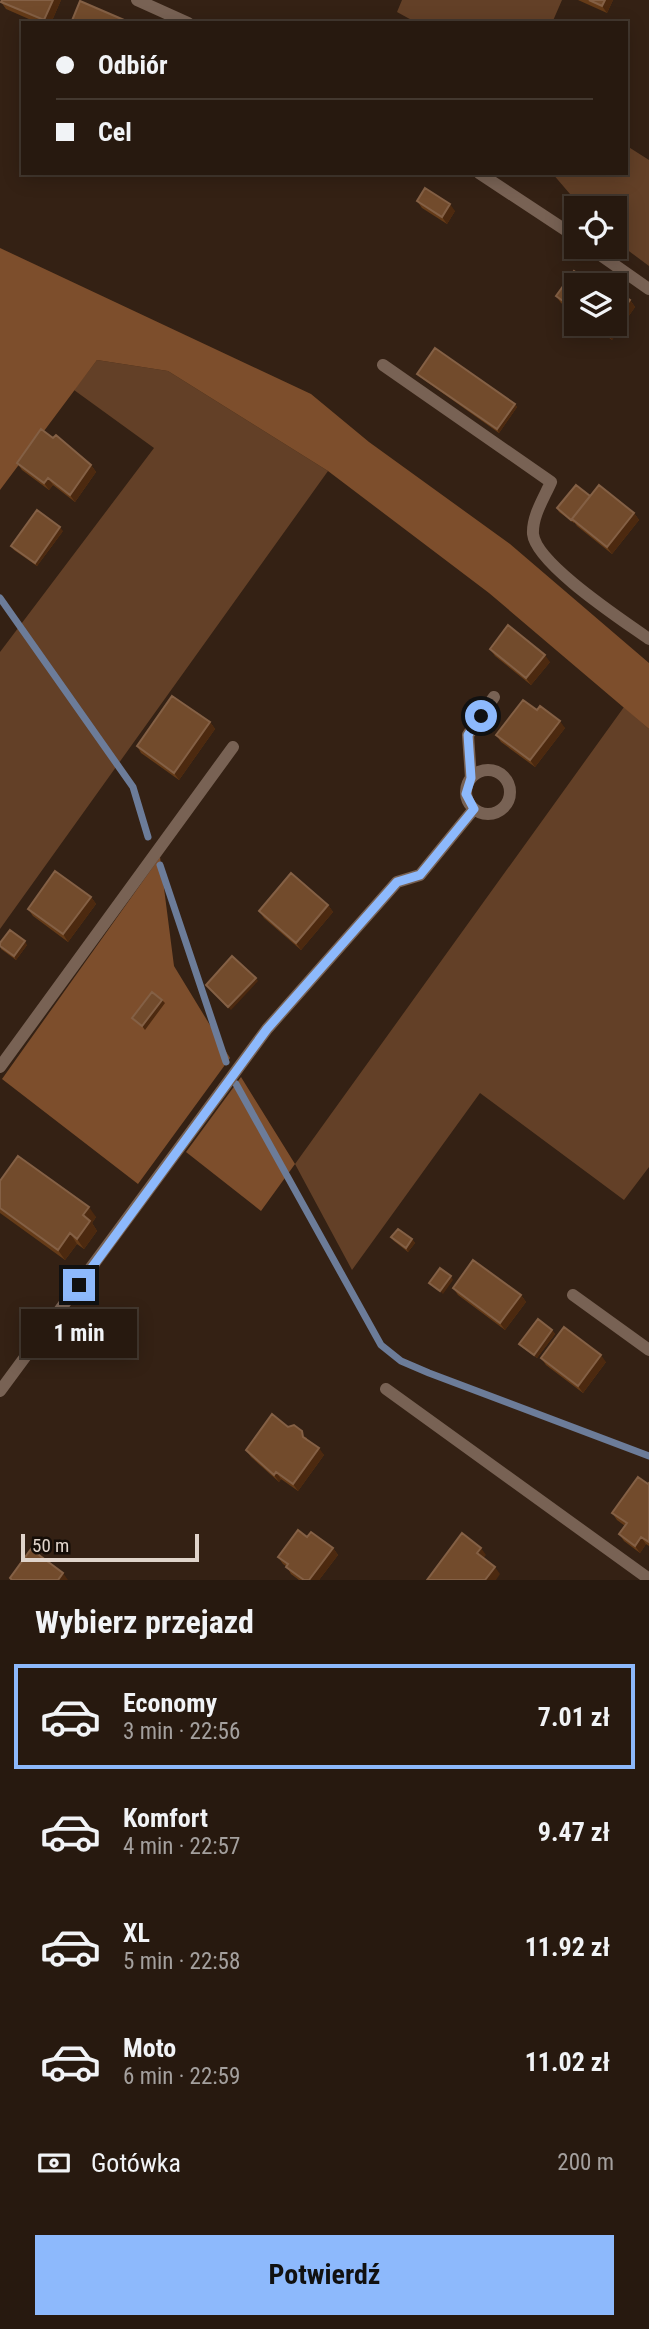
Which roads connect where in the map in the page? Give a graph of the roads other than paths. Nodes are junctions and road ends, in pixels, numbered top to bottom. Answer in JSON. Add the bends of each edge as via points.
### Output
{"nodes":[{"id":1,"x":137,"y":0,"type":"edge"},
{"id":2,"x":184,"y":21,"type":"edge"},
{"id":3,"x":482,"y":175,"type":"edge"},
{"id":4,"x":564,"y":229,"type":"edge"},
{"id":5,"x":606,"y":259,"type":"edge"},
{"id":6,"x":649,"y":289,"type":"edge"},
{"id":7,"x":383,"y":365,"type":"dead end"},
{"id":8,"x":649,"y":639,"type":"edge"},
{"id":9,"x":494,"y":697,"type":"dead end"},
{"id":10,"x":233,"y":747,"type":"dead end"},
{"id":11,"x":471,"y":778,"type":"junction"},
{"id":12,"x":474,"y":809,"type":"junction"},
{"id":13,"x":0,"y":1067,"type":"edge"},
{"id":14,"x":573,"y":1295,"type":"dead end"},
{"id":15,"x":649,"y":1350,"type":"edge"},
{"id":16,"x":386,"y":1389,"type":"dead end"},
{"id":17,"x":0,"y":1391,"type":"edge"},
{"id":18,"x":649,"y":1579,"type":"edge"}],
"edges":[{"from":1,"to":2,"type":"lane"},
{"from":3,"to":4,"type":"lane"},
{"from":5,"to":6,"type":"lane"},
{"from":7,"to":8,"type":"lane","via":[[551,482],[535,519],[533,535],[540,551],[576,586]]},
{"from":9,"to":11,"type":"lane","via":[[468,735]]},
{"from":10,"to":13,"type":"lane"},
{"from":11,"to":12,"type":"lane","via":[[466,794]]},
{"from":11,"to":12,"type":"lane","via":[[494,771],[502,774],[510,789],[510,798],[499,811]]},
{"from":12,"to":17,"type":"lane","via":[[420,875],[397,882],[267,1029]]},
{"from":14,"to":15,"type":"lane"},
{"from":16,"to":18,"type":"lane"}]}
